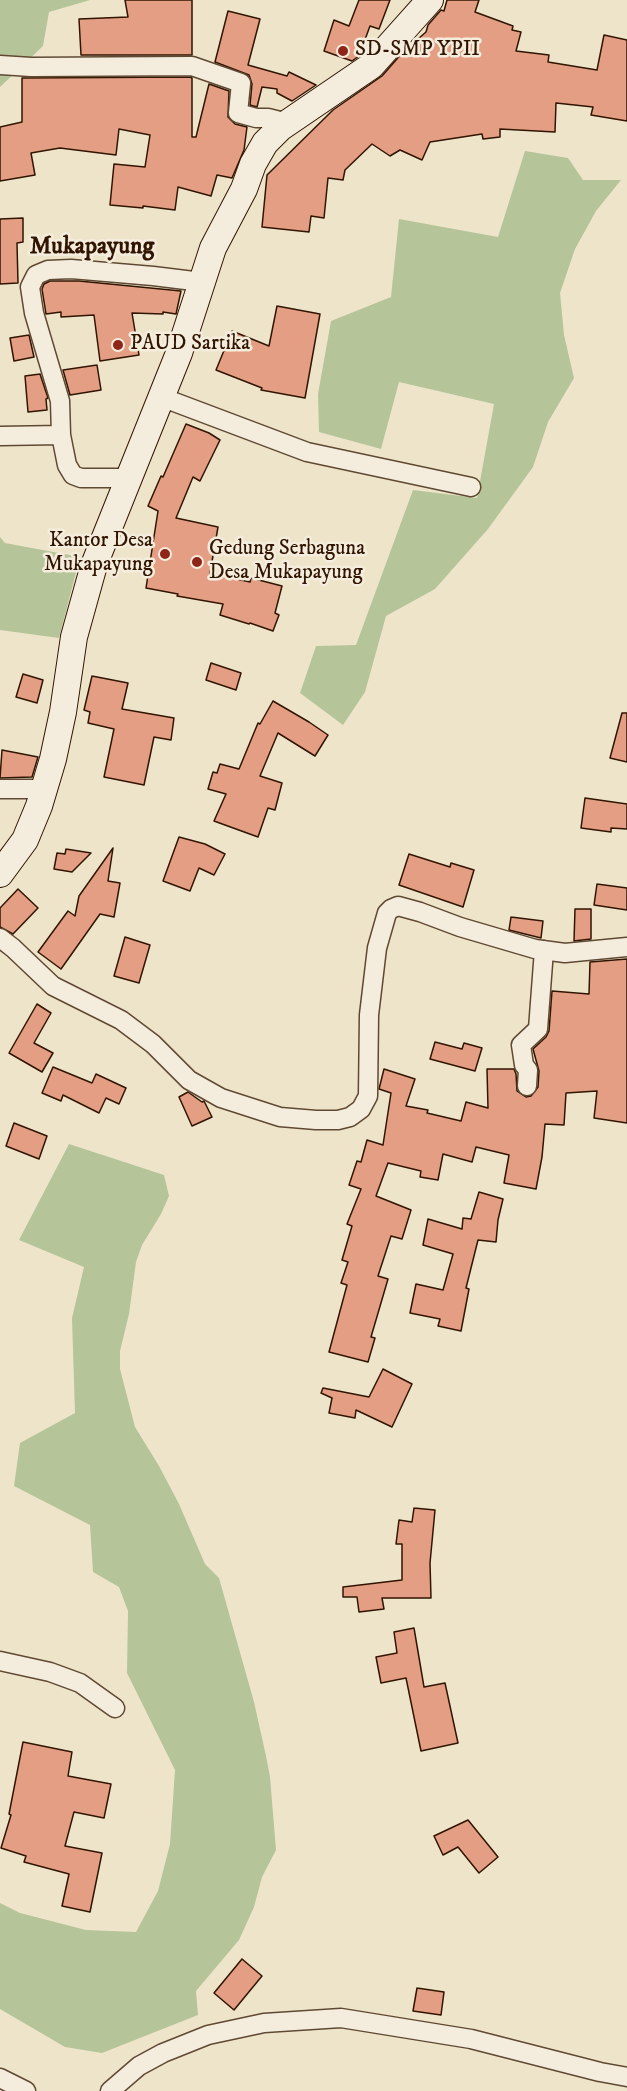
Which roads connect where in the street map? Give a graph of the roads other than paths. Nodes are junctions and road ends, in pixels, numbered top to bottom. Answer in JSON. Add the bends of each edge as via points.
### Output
{"nodes":[{"id":1,"x":430,"y":0,"type":"edge"},
{"id":2,"x":0,"y":65,"type":"edge"},
{"id":3,"x":288,"y":123,"type":"junction"},
{"id":4,"x":202,"y":282,"type":"junction"},
{"id":5,"x":161,"y":397,"type":"junction"},
{"id":6,"x":61,"y":435,"type":"junction"},
{"id":7,"x":0,"y":436,"type":"edge"},
{"id":8,"x":128,"y":478,"type":"junction"},
{"id":9,"x":471,"y":487,"type":"dead end"},
{"id":10,"x":0,"y":789,"type":"edge"},
{"id":11,"x":44,"y":789,"type":"junction"},
{"id":12,"x":0,"y":874,"type":"edge"},
{"id":13,"x":0,"y":938,"type":"edge"},
{"id":14,"x":627,"y":947,"type":"edge"},
{"id":15,"x":544,"y":950,"type":"junction"},
{"id":16,"x":527,"y":1086,"type":"dead end"},
{"id":17,"x":0,"y":1661,"type":"edge"},
{"id":18,"x":115,"y":1708,"type":"dead end"},
{"id":19,"x":627,"y":2077,"type":"edge"},
{"id":20,"x":0,"y":2078,"type":"edge"},
{"id":21,"x":26,"y":2091,"type":"edge"},
{"id":22,"x":110,"y":2091,"type":"edge"}],
"edges":[{"from":1,"to":3,"type":"street","via":[[371,66]]},
{"from":2,"to":3,"type":"street","via":[[192,66],[241,83],[237,113]]},
{"from":3,"to":4,"type":"street","via":[[265,143],[253,164],[213,248]]},
{"from":4,"to":5,"type":"street"},
{"from":4,"to":6,"type":"street","via":[[71,270],[48,270],[36,275],[30,287],[34,313],[60,401]]},
{"from":5,"to":8,"type":"street"},
{"from":5,"to":9,"type":"street","via":[[308,452]]},
{"from":6,"to":7,"type":"street"},
{"from":6,"to":8,"type":"street","via":[[73,475]]},
{"from":8,"to":11,"type":"street","via":[[94,565],[74,638],[63,712]]},
{"from":10,"to":11,"type":"street"},
{"from":11,"to":12,"type":"street","via":[[25,840]]},
{"from":13,"to":15,"type":"street","via":[[53,986],[121,1020],[189,1080],[221,1098],[280,1117],[338,1120],[361,1109],[368,1096],[369,1015],[377,948],[391,909],[412,909]]},
{"from":14,"to":15,"type":"street","via":[[565,953]]},
{"from":15,"to":16,"type":"street","via":[[538,1029],[521,1045],[528,1070]]},
{"from":17,"to":18,"type":"street","via":[[80,1683]]},
{"from":19,"to":22,"type":"street","via":[[471,2039],[341,2018],[264,2023],[208,2035],[140,2066]]},
{"from":20,"to":21,"type":"street"}]}
